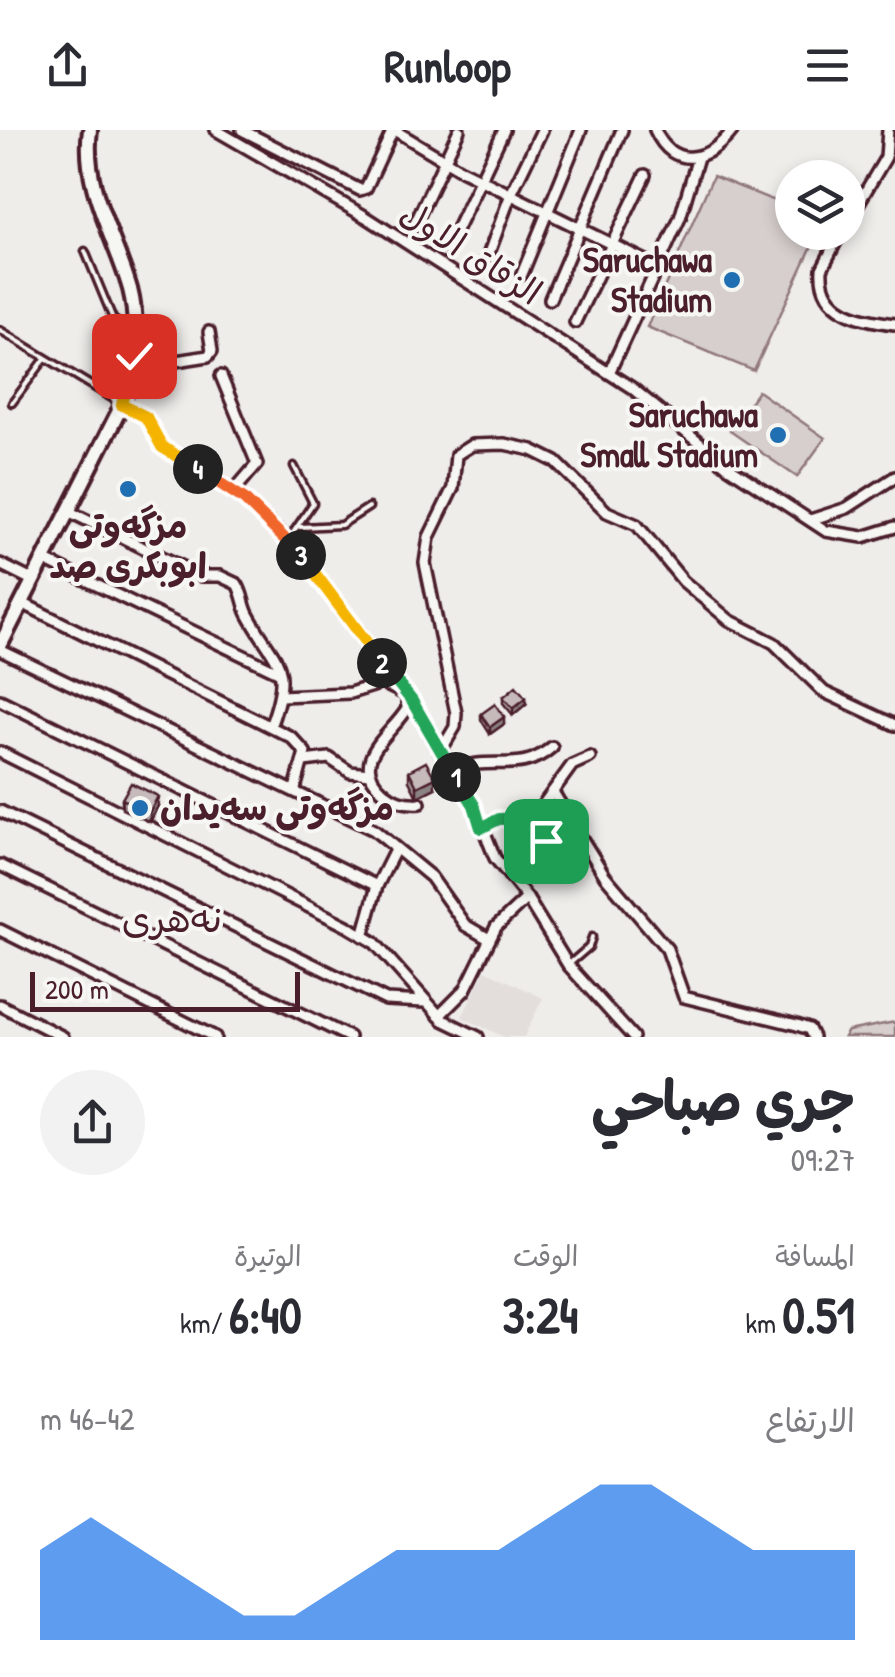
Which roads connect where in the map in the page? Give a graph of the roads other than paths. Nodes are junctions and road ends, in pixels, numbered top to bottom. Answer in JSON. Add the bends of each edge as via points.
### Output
{"nodes":[{"id":1,"x":90,"y":130,"type":"edge"},
{"id":2,"x":216,"y":130,"type":"edge"},
{"id":3,"x":242,"y":130,"type":"edge"},
{"id":4,"x":394,"y":130,"type":"edge"},
{"id":5,"x":459,"y":130,"type":"edge"},
{"id":6,"x":504,"y":130,"type":"edge"},
{"id":7,"x":542,"y":130,"type":"edge"},
{"id":8,"x":581,"y":130,"type":"edge"},
{"id":9,"x":622,"y":130,"type":"edge"},
{"id":10,"x":655,"y":130,"type":"edge"},
{"id":11,"x":733,"y":130,"type":"edge"},
{"id":12,"x":888,"y":130,"type":"edge"},
{"id":13,"x":410,"y":135,"type":"edge"},
{"id":14,"x":886,"y":157,"type":"junction"},
{"id":15,"x":698,"y":158,"type":"junction"},
{"id":16,"x":444,"y":160,"type":"junction"},
{"id":17,"x":895,"y":166,"type":"edge"},
{"id":18,"x":645,"y":175,"type":"dead end"},
{"id":19,"x":478,"y":178,"type":"junction"},
{"id":20,"x":865,"y":192,"type":"edge"},
{"id":21,"x":511,"y":194,"type":"junction"},
{"id":22,"x":546,"y":212,"type":"junction"},
{"id":23,"x":414,"y":226,"type":"dead end"},
{"id":24,"x":579,"y":228,"type":"junction"},
{"id":25,"x":612,"y":245,"type":"junction"},
{"id":26,"x":448,"y":248,"type":"dead end"},
{"id":27,"x":832,"y":250,"type":"edge"},
{"id":28,"x":85,"y":251,"type":"dead end"},
{"id":29,"x":486,"y":261,"type":"dead end"},
{"id":30,"x":658,"y":267,"type":"junction"},
{"id":31,"x":522,"y":274,"type":"dead end"},
{"id":32,"x":550,"y":299,"type":"dead end"},
{"id":33,"x":575,"y":322,"type":"dead end"},
{"id":34,"x":895,"y":324,"type":"edge"},
{"id":35,"x":0,"y":330,"type":"edge"},
{"id":36,"x":209,"y":332,"type":"dead end"},
{"id":37,"x":135,"y":334,"type":"junction"},
{"id":38,"x":134,"y":356,"type":"junction"},
{"id":39,"x":45,"y":359,"type":"junction"},
{"id":40,"x":609,"y":374,"type":"junction"},
{"id":41,"x":221,"y":376,"type":"dead end"},
{"id":42,"x":12,"y":404,"type":"dead end"},
{"id":43,"x":122,"y":405,"type":"junction"},
{"id":44,"x":294,"y":466,"type":"dead end"},
{"id":45,"x":895,"y":477,"type":"edge"},
{"id":46,"x":233,"y":492,"type":"junction"},
{"id":47,"x":369,"y":507,"type":"dead end"},
{"id":48,"x":70,"y":512,"type":"junction"},
{"id":49,"x":807,"y":520,"type":"junction"},
{"id":50,"x":300,"y":527,"type":"junction"},
{"id":51,"x":895,"y":527,"type":"edge"},
{"id":52,"x":288,"y":540,"type":"junction"},
{"id":53,"x":44,"y":560,"type":"junction"},
{"id":54,"x":0,"y":564,"type":"edge"},
{"id":55,"x":34,"y":580,"type":"junction"},
{"id":56,"x":22,"y":603,"type":"junction"},
{"id":57,"x":1,"y":643,"type":"edge"},
{"id":58,"x":281,"y":674,"type":"junction"},
{"id":59,"x":406,"y":694,"type":"junction"},
{"id":60,"x":280,"y":696,"type":"junction"},
{"id":61,"x":0,"y":700,"type":"edge"},
{"id":62,"x":271,"y":724,"type":"junction"},
{"id":63,"x":895,"y":725,"type":"edge"},
{"id":64,"x":552,"y":746,"type":"dead end"},
{"id":65,"x":0,"y":752,"type":"edge"},
{"id":66,"x":440,"y":752,"type":"junction"},
{"id":67,"x":590,"y":757,"type":"dead end"},
{"id":68,"x":304,"y":761,"type":"junction"},
{"id":69,"x":452,"y":772,"type":"junction"},
{"id":70,"x":370,"y":774,"type":"junction"},
{"id":71,"x":295,"y":789,"type":"junction"},
{"id":72,"x":553,"y":792,"type":"junction"},
{"id":73,"x":420,"y":803,"type":"dead end"},
{"id":74,"x":0,"y":811,"type":"edge"},
{"id":75,"x":526,"y":818,"type":"junction"},
{"id":76,"x":481,"y":828,"type":"junction"},
{"id":77,"x":546,"y":841,"type":"dead end"},
{"id":78,"x":396,"y":850,"type":"junction"},
{"id":79,"x":0,"y":865,"type":"edge"},
{"id":80,"x":377,"y":886,"type":"junction"},
{"id":81,"x":527,"y":898,"type":"junction"},
{"id":82,"x":0,"y":930,"type":"edge"},
{"id":83,"x":363,"y":936,"type":"junction"},
{"id":84,"x":592,"y":937,"type":"dead end"},
{"id":85,"x":489,"y":939,"type":"junction"},
{"id":86,"x":568,"y":965,"type":"junction"},
{"id":87,"x":424,"y":1002,"type":"junction"},
{"id":88,"x":0,"y":1005,"type":"edge"},
{"id":89,"x":439,"y":1016,"type":"junction"},
{"id":90,"x":63,"y":1037,"type":"edge"},
{"id":91,"x":214,"y":1037,"type":"edge"},
{"id":92,"x":349,"y":1037,"type":"edge"},
{"id":93,"x":478,"y":1037,"type":"edge"},
{"id":94,"x":634,"y":1037,"type":"edge"},
{"id":95,"x":813,"y":1037,"type":"edge"}],
"edges":[{"from":1,"to":37,"type":"street","via":[[95,188],[130,291]]},
{"from":2,"to":40,"type":"street","name":"الزقاق الاول","via":[[366,217]]},
{"from":3,"to":4,"type":"street","via":[[360,190]]},
{"from":4,"to":13,"type":"street"},
{"from":5,"to":16,"type":"street"},
{"from":6,"to":19,"type":"street"},
{"from":7,"to":21,"type":"street"},
{"from":8,"to":22,"type":"street"},
{"from":9,"to":24,"type":"street"},
{"from":10,"to":15,"type":"street","via":[[670,150]]},
{"from":11,"to":15,"type":"street"},
{"from":12,"to":14,"type":"street"},
{"from":13,"to":16,"type":"street"},
{"from":14,"to":17,"type":"street"},
{"from":14,"to":20,"type":"street"},
{"from":15,"to":30,"type":"street"},
{"from":16,"to":19,"type":"street"},
{"from":16,"to":23,"type":"street"},
{"from":18,"to":25,"type":"street"},
{"from":19,"to":21,"type":"street"},
{"from":19,"to":26,"type":"street"},
{"from":21,"to":22,"type":"street"},
{"from":21,"to":29,"type":"street"},
{"from":22,"to":24,"type":"street"},
{"from":22,"to":31,"type":"street"},
{"from":24,"to":25,"type":"street"},
{"from":24,"to":32,"type":"street"},
{"from":25,"to":30,"type":"street"},
{"from":25,"to":33,"type":"street"},
{"from":27,"to":34,"type":"street","via":[[822,268],[829,298],[850,316]]},
{"from":28,"to":37,"type":"lane","via":[[114,319]]},
{"from":30,"to":40,"type":"street"},
{"from":35,"to":39,"type":"lane"},
{"from":36,"to":38,"type":"street","via":[[208,356]]},
{"from":37,"to":38,"type":"street"},
{"from":38,"to":43,"type":"street"},
{"from":39,"to":42,"type":"lane"},
{"from":39,"to":43,"type":"lane"},
{"from":40,"to":49,"type":"street","name":"الزقاق الاول"},
{"from":41,"to":46,"type":"street","via":[[257,464]]},
{"from":43,"to":46,"type":"street","via":[[146,417],[162,447]]},
{"from":43,"to":48,"type":"street"},
{"from":44,"to":50,"type":"lane","via":[[313,503]]},
{"from":45,"to":49,"type":"street","via":[[847,508]]},
{"from":46,"to":52,"type":"street"},
{"from":47,"to":50,"type":"lane","via":[[341,525]]},
{"from":48,"to":53,"type":"street"},
{"from":48,"to":58,"type":"street","via":[[201,576],[236,584]]},
{"from":49,"to":51,"type":"street","name":"الزقاق الاول","via":[[850,537]]},
{"from":50,"to":52,"type":"lane"},
{"from":52,"to":59,"type":"street"},
{"from":53,"to":55,"type":"street"},
{"from":53,"to":58,"type":"street"},
{"from":54,"to":55,"type":"street"},
{"from":55,"to":56,"type":"street"},
{"from":56,"to":57,"type":"street"},
{"from":56,"to":62,"type":"street"},
{"from":57,"to":71,"type":"street"},
{"from":58,"to":60,"type":"street"},
{"from":59,"to":60,"type":"street","via":[[382,684],[350,693]]},
{"from":59,"to":66,"type":"street"},
{"from":59,"to":70,"type":"street","via":[[407,709],[371,754]]},
{"from":60,"to":62,"type":"street"},
{"from":61,"to":80,"type":"street"},
{"from":62,"to":68,"type":"street","via":[[301,746]]},
{"from":63,"to":66,"type":"street","via":[[824,692],[774,644],[729,620],[682,581],[637,525],[607,512],[556,462],[504,444],[472,445],[456,454],[452,488],[426,552],[456,713]]},
{"from":64,"to":69,"type":"street","via":[[523,764],[486,761]]},
{"from":65,"to":83,"type":"street"},
{"from":66,"to":69,"type":"street"},
{"from":67,"to":72,"type":"street","via":[[572,764]]},
{"from":68,"to":70,"type":"street","via":[[329,758],[350,772]]},
{"from":68,"to":71,"type":"street"},
{"from":69,"to":76,"type":"street"},
{"from":70,"to":73,"type":"street","via":[[396,801]]},
{"from":71,"to":78,"type":"street","via":[[374,830]]},
{"from":72,"to":75,"type":"street"},
{"from":72,"to":95,"type":"street","via":[[604,876],[667,949],[684,996],[797,1025]]},
{"from":74,"to":87,"type":"street","via":[[386,1000]]},
{"from":75,"to":76,"type":"street"},
{"from":75,"to":77,"type":"street"},
{"from":76,"to":81,"type":"street"},
{"from":78,"to":80,"type":"street"},
{"from":78,"to":85,"type":"street","via":[[431,877],[465,925]]},
{"from":79,"to":92,"type":"street"},
{"from":80,"to":83,"type":"street"},
{"from":81,"to":85,"type":"street"},
{"from":81,"to":86,"type":"street"},
{"from":82,"to":91,"type":"street"},
{"from":83,"to":87,"type":"street"},
{"from":84,"to":86,"type":"lane"},
{"from":85,"to":89,"type":"street","via":[[464,990]]},
{"from":86,"to":94,"type":"street"},
{"from":87,"to":89,"type":"street"},
{"from":88,"to":90,"type":"street"},
{"from":89,"to":93,"type":"street"}]}
